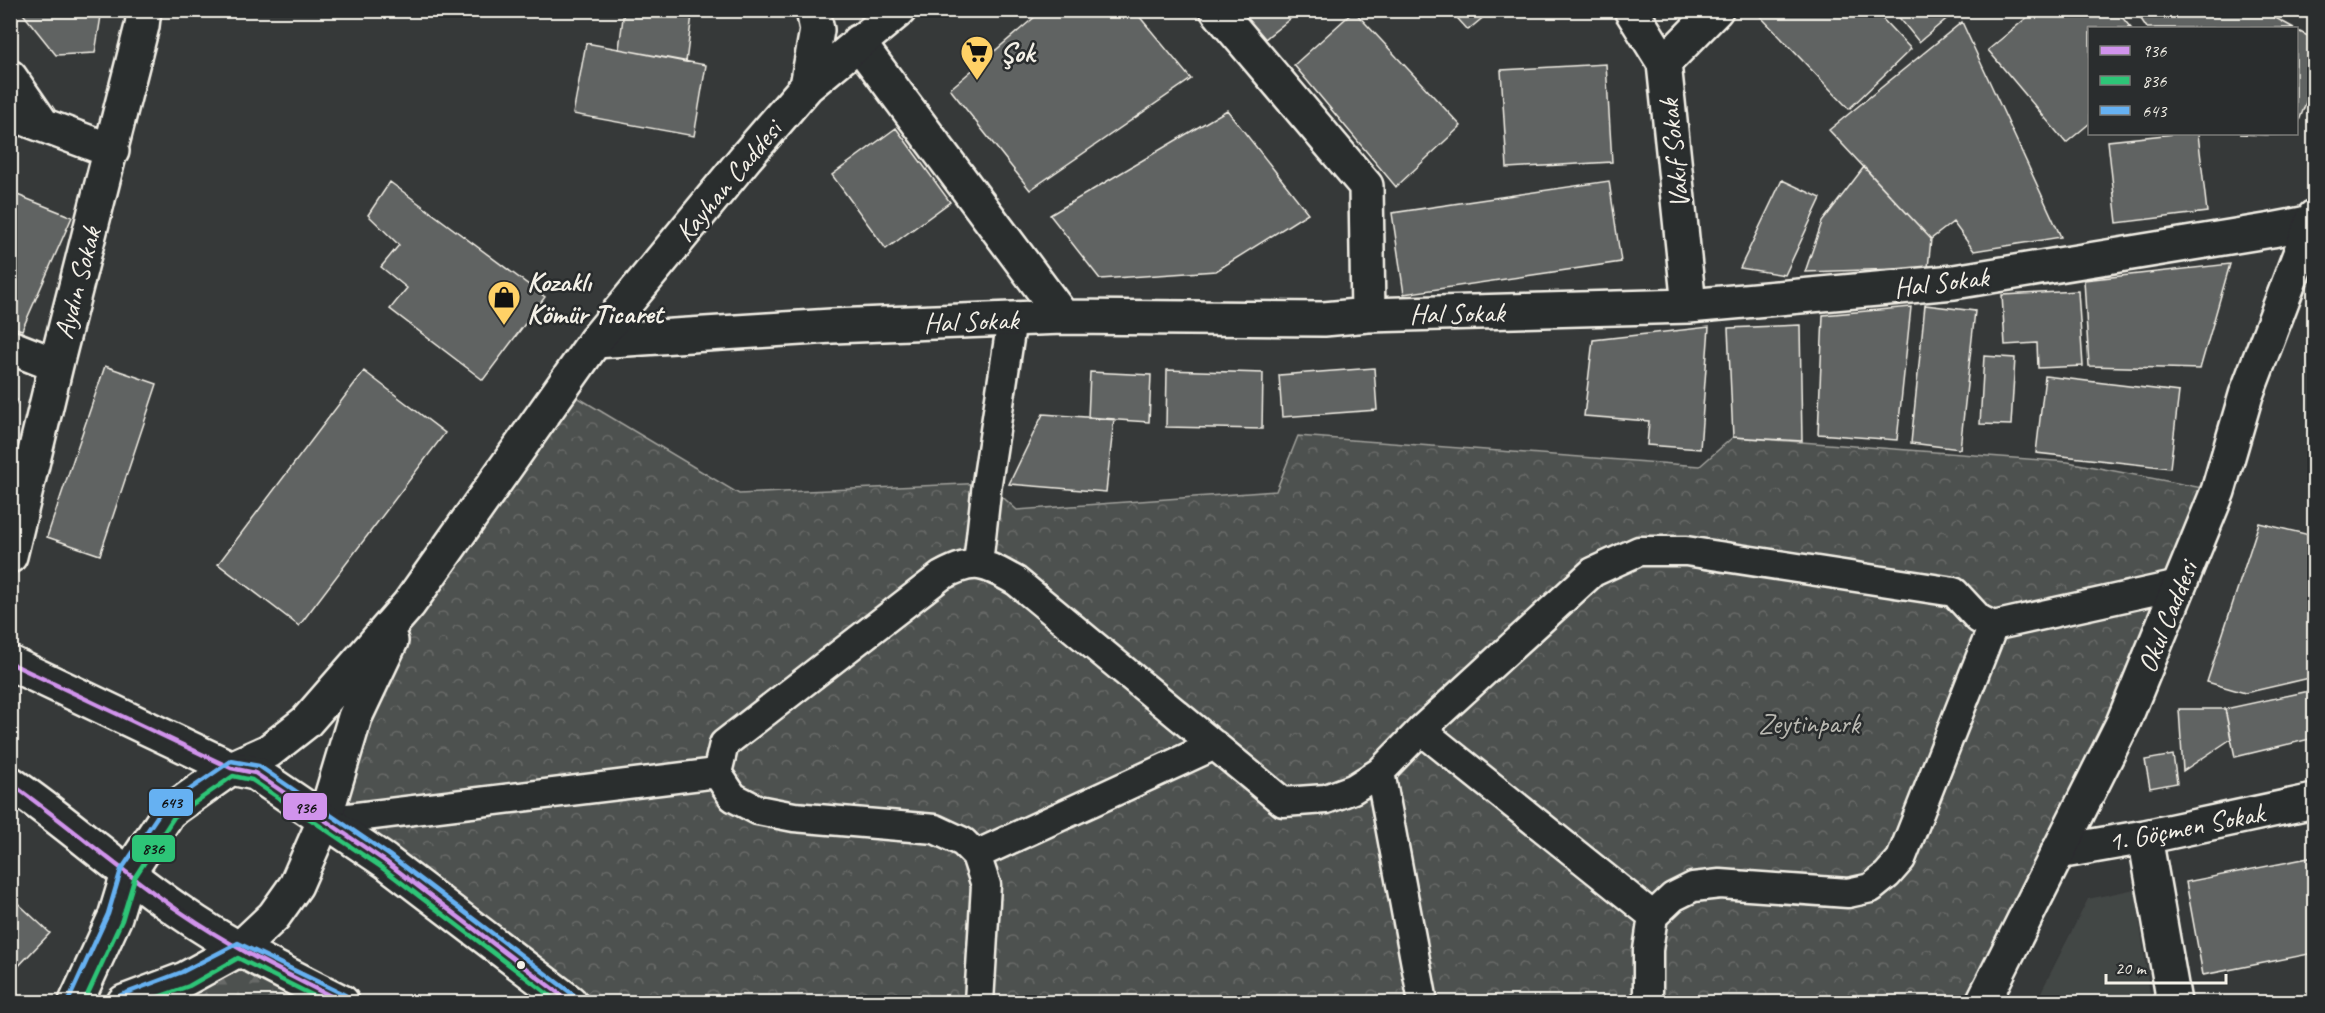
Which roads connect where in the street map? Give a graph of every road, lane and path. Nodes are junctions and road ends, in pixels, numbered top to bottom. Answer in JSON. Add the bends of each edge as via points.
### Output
{"nodes":[{"id":1,"x":144,"y":10,"type":"edge"},
{"id":2,"x":813,"y":10,"type":"edge"},
{"id":3,"x":823,"y":10,"type":"edge"},
{"id":4,"x":899,"y":10,"type":"edge"},
{"id":5,"x":1217,"y":10,"type":"edge"},
{"id":6,"x":1631,"y":10,"type":"edge"},
{"id":7,"x":1716,"y":10,"type":"edge"},
{"id":8,"x":858,"y":34,"type":"edge"},
{"id":9,"x":1664,"y":63,"type":"junction"},
{"id":10,"x":10,"y":77,"type":"edge"},
{"id":11,"x":807,"y":86,"type":"junction"},
{"id":12,"x":10,"y":113,"type":"edge"},
{"id":13,"x":43,"y":124,"type":"junction"},
{"id":14,"x":112,"y":151,"type":"junction"},
{"id":15,"x":2314,"y":219,"type":"edge"},
{"id":16,"x":1689,"y":306,"type":"junction"},
{"id":17,"x":1368,"y":315,"type":"junction"},
{"id":18,"x":1063,"y":317,"type":"junction"},
{"id":19,"x":1012,"y":319,"type":"junction"},
{"id":20,"x":595,"y":341,"type":"junction"},
{"id":21,"x":10,"y":347,"type":"edge"},
{"id":22,"x":56,"y":365,"type":"junction"},
{"id":23,"x":10,"y":556,"type":"edge"},
{"id":24,"x":978,"y":564,"type":"junction"},
{"id":25,"x":2179,"y":585,"type":"junction"},
{"id":26,"x":409,"y":604,"type":"junction"},
{"id":27,"x":1993,"y":626,"type":"junction"},
{"id":28,"x":10,"y":663,"type":"edge"},
{"id":29,"x":1420,"y":730,"type":"junction"},
{"id":30,"x":1215,"y":745,"type":"junction"},
{"id":31,"x":231,"y":768,"type":"junction"},
{"id":32,"x":1380,"y":772,"type":"junction"},
{"id":33,"x":717,"y":773,"type":"junction"},
{"id":34,"x":10,"y":783,"type":"edge"},
{"id":35,"x":2314,"y":801,"type":"edge"},
{"id":36,"x":324,"y":821,"type":"junction"},
{"id":37,"x":2145,"y":837,"type":"junction"},
{"id":38,"x":2058,"y":852,"type":"junction"},
{"id":39,"x":976,"y":855,"type":"junction"},
{"id":40,"x":128,"y":874,"type":"junction"},
{"id":41,"x":1653,"y":916,"type":"junction"},
{"id":42,"x":238,"y":950,"type":"junction"},
{"id":43,"x":76,"y":1002,"type":"edge"},
{"id":44,"x":124,"y":1002,"type":"edge"},
{"id":45,"x":342,"y":1002,"type":"edge"},
{"id":46,"x":570,"y":1002,"type":"edge"},
{"id":47,"x":979,"y":1002,"type":"edge"},
{"id":48,"x":1423,"y":1002,"type":"edge"},
{"id":49,"x":1648,"y":1002,"type":"edge"},
{"id":50,"x":1983,"y":1002,"type":"edge"},
{"id":51,"x":2174,"y":1002,"type":"edge"}],
"edges":[{"from":1,"to":14,"type":"street","name":"Aydın Sokak"},
{"from":2,"to":11,"type":"street","via":[[817,30]]},
{"from":3,"to":8,"type":"street"},
{"from":4,"to":8,"type":"street","name":"Kayhan Caddesi"},
{"from":5,"to":17,"type":"street","via":[[1366,186]]},
{"from":6,"to":9,"type":"street","name":"Vakıf Sokak"},
{"from":7,"to":9,"type":"street"},
{"from":8,"to":11,"type":"street","name":"Kayhan Caddesi"},
{"from":8,"to":18,"type":"street"},
{"from":9,"to":16,"type":"street","name":"Vakıf Sokak"},
{"from":10,"to":13,"type":"street"},
{"from":11,"to":20,"type":"street","name":"Kayhan Caddesi"},
{"from":12,"to":13,"type":"street"},
{"from":13,"to":14,"type":"street"},
{"from":14,"to":22,"type":"street","name":"Aydın Sokak"},
{"from":15,"to":16,"type":"street","name":"Hal Sokak","via":[[2272,230],[1954,282]]},
{"from":15,"to":25,"type":"street","name":"Okul Caddesi","via":[[2246,395],[2218,491]]},
{"from":16,"to":17,"type":"street","name":"Hal Sokak"},
{"from":17,"to":18,"type":"street","name":"Hal Sokak","via":[[1324,319]]},
{"from":18,"to":19,"type":"street","name":"Hal Sokak"},
{"from":19,"to":20,"type":"street","name":"Hal Sokak"},
{"from":19,"to":24,"type":"street"},
{"from":20,"to":26,"type":"street","name":"Kayhan Caddesi"},
{"from":21,"to":22,"type":"street"},
{"from":22,"to":23,"type":"street","name":"Aydın Sokak"},
{"from":24,"to":30,"type":"street","via":[[1016,581]]},
{"from":24,"to":33,"type":"street","via":[[959,567],[941,576],[724,744]]},
{"from":25,"to":27,"type":"street"},
{"from":25,"to":38,"type":"street","name":"Okul Caddesi","via":[[2123,723]]},
{"from":26,"to":31,"type":"street","via":[[306,722],[269,751]]},
{"from":26,"to":36,"type":"street","via":[[355,717]]},
{"from":27,"to":29,"type":"street","via":[[1979,619],[1954,592],[1686,551],[1639,550],[1593,572]]},
{"from":27,"to":41,"type":"street","via":[[1901,859],[1887,875],[1870,888],[1848,892],[1720,884],[1694,887],[1673,897]]},
{"from":28,"to":31,"type":"street"},
{"from":29,"to":32,"type":"street"},
{"from":29,"to":41,"type":"street"},
{"from":30,"to":32,"type":"street","via":[[1283,802],[1326,799],[1353,789]]},
{"from":30,"to":39,"type":"street"},
{"from":31,"to":36,"type":"street","via":[[255,773]]},
{"from":31,"to":40,"type":"street","via":[[169,812]]},
{"from":32,"to":48,"type":"street"},
{"from":33,"to":36,"type":"street"},
{"from":33,"to":39,"type":"street","via":[[733,796],[758,810],[794,817],[935,829],[963,842]]},
{"from":34,"to":40,"type":"street"},
{"from":35,"to":37,"type":"street","name":"1. Göçmen Sokak"},
{"from":36,"to":42,"type":"street","via":[[296,885],[274,916]]},
{"from":36,"to":46,"type":"street","via":[[385,861]]},
{"from":37,"to":38,"type":"street","name":"1. Göçmen Sokak"},
{"from":37,"to":51,"type":"street"},
{"from":38,"to":50,"type":"street","name":"Okul Caddesi"},
{"from":39,"to":47,"type":"street","via":[[986,885]]},
{"from":40,"to":42,"type":"street"},
{"from":40,"to":43,"type":"street","via":[[115,917]]},
{"from":41,"to":49,"type":"street","via":[[1648,950]]},
{"from":42,"to":44,"type":"street","via":[[185,979]]},
{"from":42,"to":45,"type":"street"}]}
